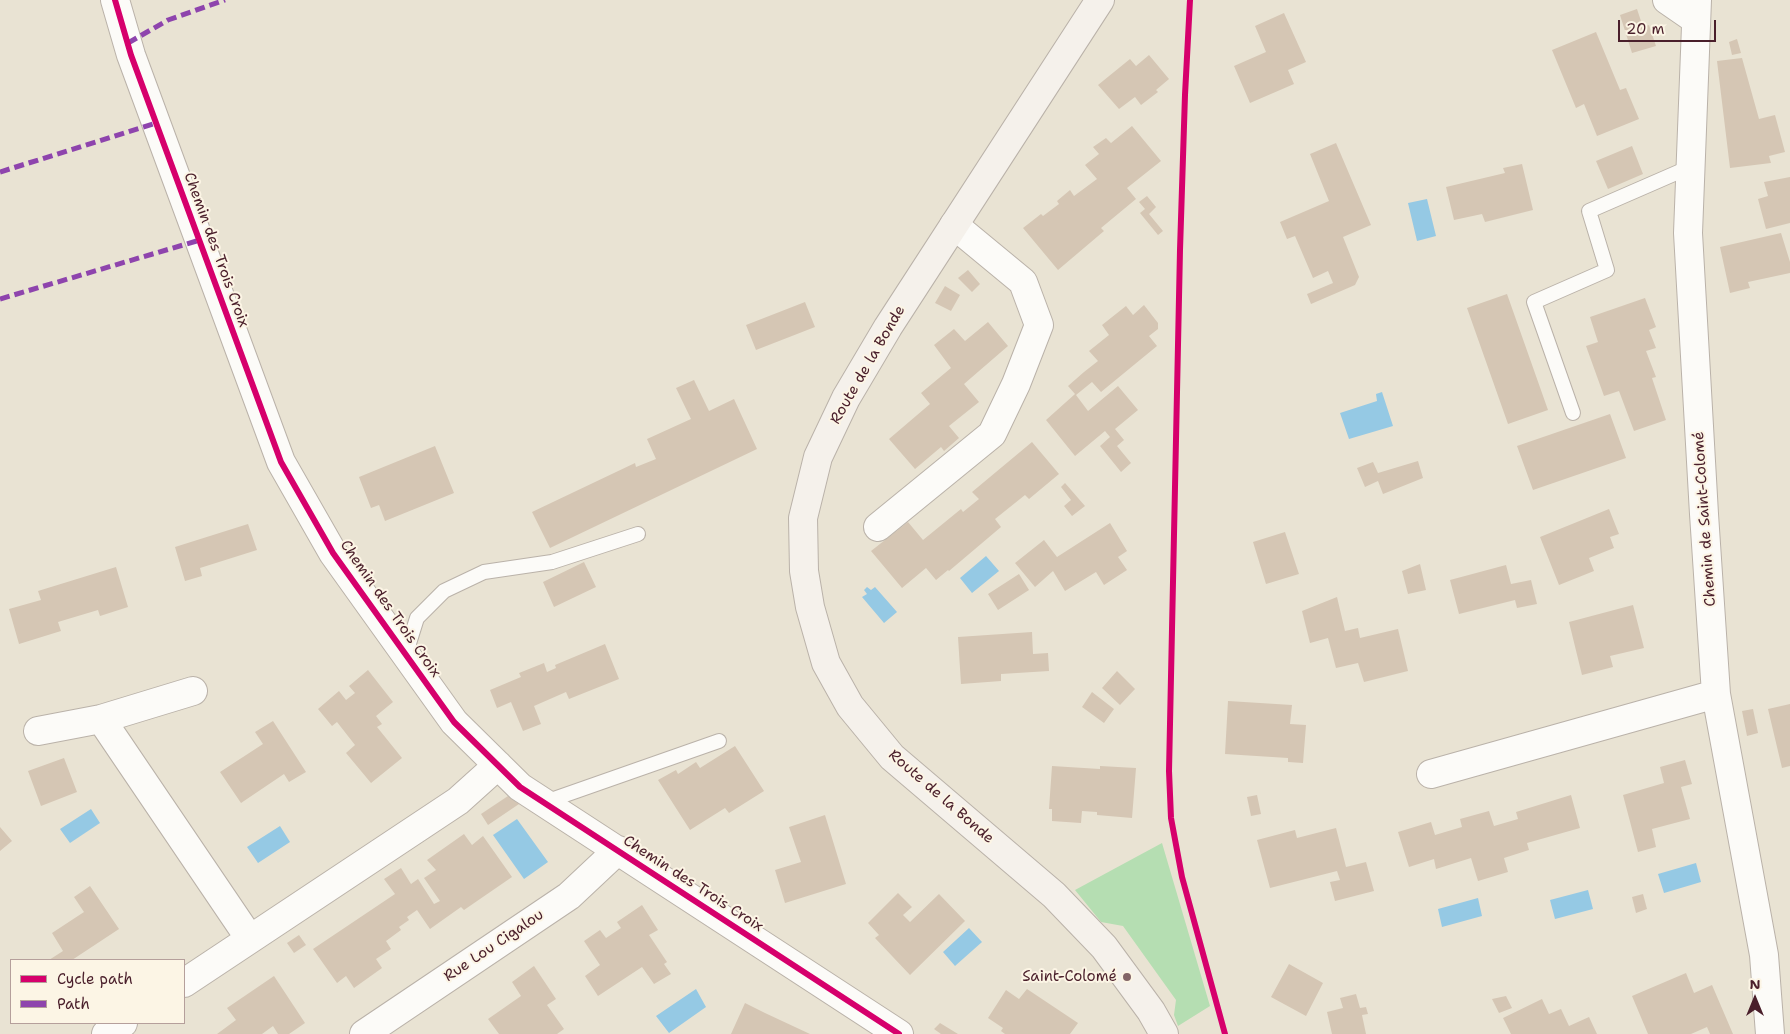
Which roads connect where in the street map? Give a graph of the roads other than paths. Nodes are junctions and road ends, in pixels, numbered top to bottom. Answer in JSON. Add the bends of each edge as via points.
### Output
{"nodes":[{"id":1,"x":115,"y":0,"type":"edge"},
{"id":2,"x":1100,"y":0,"type":"edge"},
{"id":3,"x":1667,"y":0,"type":"edge"},
{"id":4,"x":1696,"y":10,"type":"edge"},
{"id":5,"x":1690,"y":167,"type":"junction"},
{"id":6,"x":954,"y":225,"type":"junction"},
{"id":7,"x":1573,"y":413,"type":"dead end"},
{"id":8,"x":878,"y":527,"type":"dead end"},
{"id":9,"x":638,"y":534,"type":"dead end"},
{"id":10,"x":406,"y":654,"type":"junction"},
{"id":11,"x":193,"y":691,"type":"dead end"},
{"id":12,"x":1716,"y":694,"type":"junction"},
{"id":13,"x":101,"y":719,"type":"junction"},
{"id":14,"x":38,"y":731,"type":"dead end"},
{"id":15,"x":719,"y":741,"type":"dead end"},
{"id":16,"x":498,"y":765,"type":"junction"},
{"id":17,"x":1431,"y":774,"type":"dead end"},
{"id":18,"x":545,"y":802,"type":"junction"},
{"id":19,"x":618,"y":850,"type":"junction"},
{"id":20,"x":250,"y":939,"type":"junction"},
{"id":21,"x":185,"y":982,"type":"edge"},
{"id":22,"x":121,"y":1024,"type":"edge"},
{"id":23,"x":106,"y":1034,"type":"edge"},
{"id":24,"x":364,"y":1034,"type":"edge"},
{"id":25,"x":899,"y":1034,"type":"edge"},
{"id":26,"x":1164,"y":1034,"type":"edge"},
{"id":27,"x":1770,"y":1034,"type":"edge"}],
"edges":[{"from":1,"to":10,"type":"street","name":"Chemin des Trois Croix","via":[[131,55],[281,462],[334,553]]},
{"from":2,"to":6,"type":"main road","name":"Route de la Bonde"},
{"from":3,"to":4,"type":"street"},
{"from":4,"to":5,"type":"street","name":"Chemin de Saint-Colomé"},
{"from":5,"to":7,"type":"lane","via":[[1589,211],[1608,270],[1534,302]]},
{"from":5,"to":12,"type":"street","name":"Chemin de Saint-Colomé","via":[[1688,232]]},
{"from":6,"to":8,"type":"street","via":[[1022,282],[1039,325],[992,434]]},
{"from":6,"to":26,"type":"main road","name":"Route de la Bonde","via":[[846,398],[818,457],[803,518],[804,571],[810,606],[826,663],[850,706],[892,757],[1054,895],[1104,947]]},
{"from":9,"to":10,"type":"lane","via":[[552,562],[484,572],[444,591],[417,618]]},
{"from":10,"to":16,"type":"street","name":"Chemin des Trois Croix","via":[[454,722]]},
{"from":11,"to":13,"type":"street"},
{"from":12,"to":17,"type":"street"},
{"from":12,"to":27,"type":"street","name":"Chemin de Saint-Colomé","via":[[1764,955]]},
{"from":13,"to":14,"type":"street"},
{"from":13,"to":20,"type":"street"},
{"from":15,"to":18,"type":"lane"},
{"from":16,"to":18,"type":"street","name":"Chemin des Trois Croix","via":[[520,787]]},
{"from":16,"to":20,"type":"street","via":[[458,801]]},
{"from":18,"to":19,"type":"street","name":"Chemin des Trois Croix"},
{"from":19,"to":24,"type":"street","name":"Rue Lou Cigalou","via":[[569,896]]},
{"from":19,"to":25,"type":"street","name":"Chemin des Trois Croix"},
{"from":20,"to":21,"type":"street"},
{"from":22,"to":23,"type":"street"}]}
